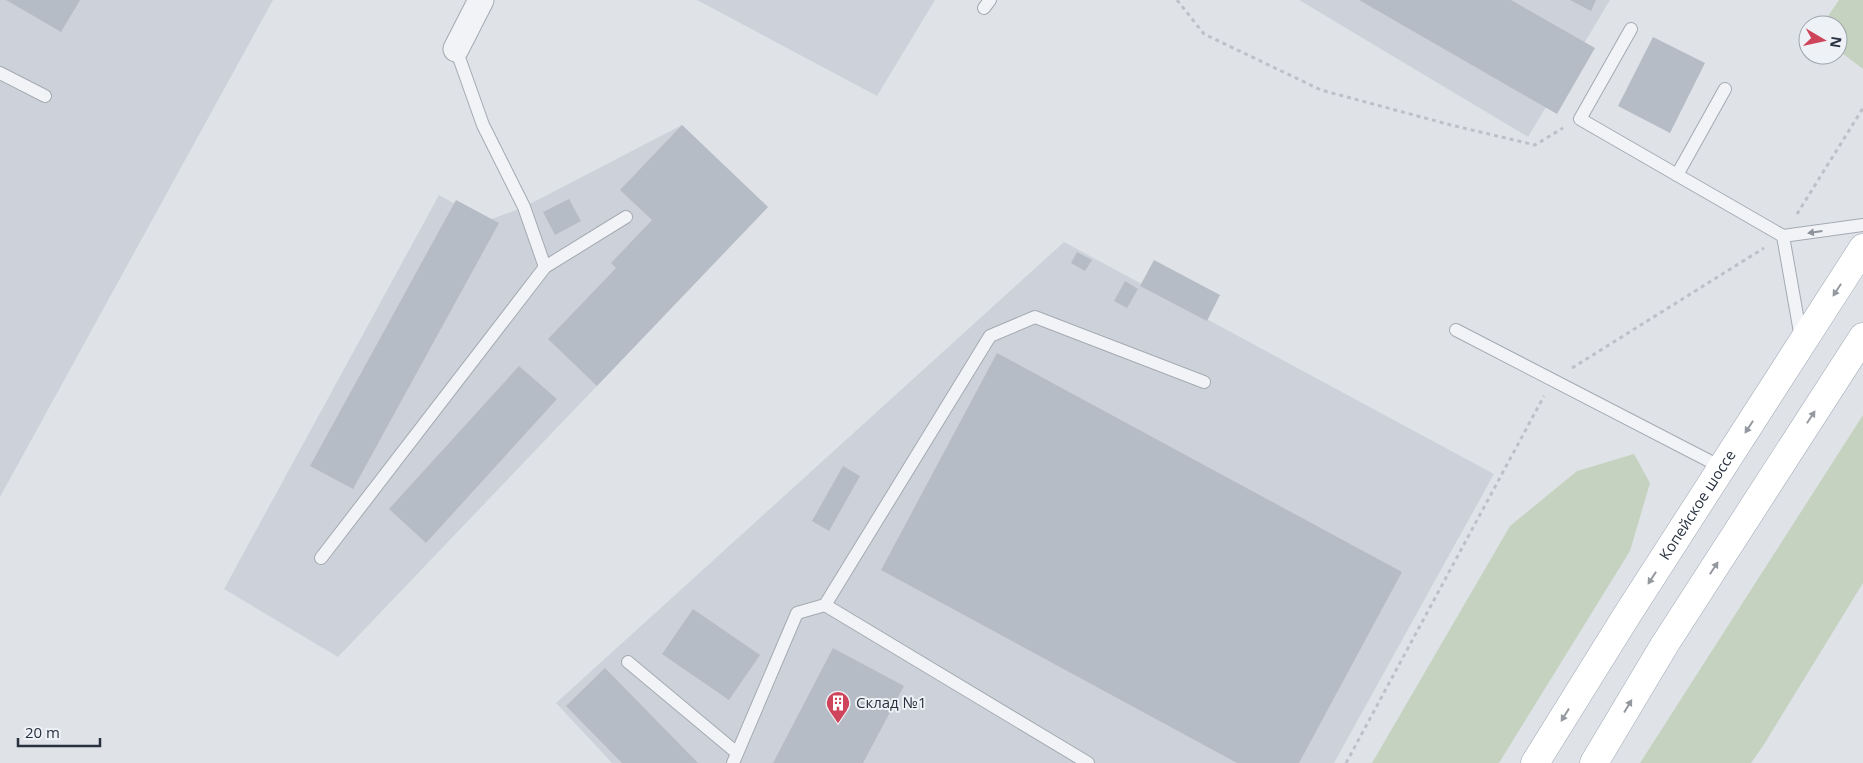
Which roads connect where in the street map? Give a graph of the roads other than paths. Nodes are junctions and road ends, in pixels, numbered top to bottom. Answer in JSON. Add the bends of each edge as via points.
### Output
{"nodes":[{"id":1,"x":481,"y":0,"type":"edge"},
{"id":2,"x":1631,"y":29,"type":"dead end"},
{"id":3,"x":456,"y":49,"type":"joint"},
{"id":4,"x":0,"y":73,"type":"edge"},
{"id":5,"x":1726,"y":89,"type":"dead end"},
{"id":6,"x":45,"y":96,"type":"dead end"},
{"id":7,"x":1677,"y":175,"type":"junction"},
{"id":8,"x":626,"y":217,"type":"dead end"},
{"id":9,"x":1863,"y":225,"type":"edge"},
{"id":10,"x":1783,"y":236,"type":"junction"},
{"id":11,"x":1863,"y":248,"type":"edge"},
{"id":12,"x":545,"y":267,"type":"junction"},
{"id":13,"x":1456,"y":330,"type":"dead end"},
{"id":14,"x":1862,"y":341,"type":"edge"},
{"id":15,"x":1802,"y":345,"type":"junction"},
{"id":16,"x":1204,"y":382,"type":"dead end"},
{"id":17,"x":1723,"y":468,"type":"junction"},
{"id":18,"x":321,"y":558,"type":"dead end"},
{"id":19,"x":825,"y":605,"type":"junction"},
{"id":20,"x":628,"y":662,"type":"dead end"},
{"id":21,"x":735,"y":758,"type":"edge"},
{"id":22,"x":1088,"y":763,"type":"edge"},
{"id":23,"x":1535,"y":763,"type":"edge"},
{"id":24,"x":1594,"y":763,"type":"edge"}],
"edges":[{"from":1,"to":3,"type":"street"},
{"from":2,"to":7,"type":"lane","via":[[1580,119]]},
{"from":3,"to":12,"type":"lane","via":[[483,125],[524,207]]},
{"from":4,"to":6,"type":"lane"},
{"from":5,"to":7,"type":"lane"},
{"from":7,"to":10,"type":"lane"},
{"from":8,"to":12,"type":"lane"},
{"from":9,"to":10,"type":"lane","one_way":true},
{"from":10,"to":15,"type":"lane"},
{"from":11,"to":15,"type":"main road","name":"Копейское шоссе","one_way":true},
{"from":12,"to":18,"type":"lane"},
{"from":13,"to":17,"type":"lane"},
{"from":24,"to":14,"type":"main road","one_way":true,"via":[[1665,644]]},
{"from":15,"to":17,"type":"main road","name":"Копейское шоссе","one_way":true},
{"from":16,"to":19,"type":"lane","via":[[1035,317],[990,336]]},
{"from":17,"to":23,"type":"main road","name":"Копейское шоссе","one_way":true},
{"from":19,"to":21,"type":"lane","via":[[798,612]]},
{"from":19,"to":22,"type":"lane"},
{"from":20,"to":21,"type":"lane"}]}
